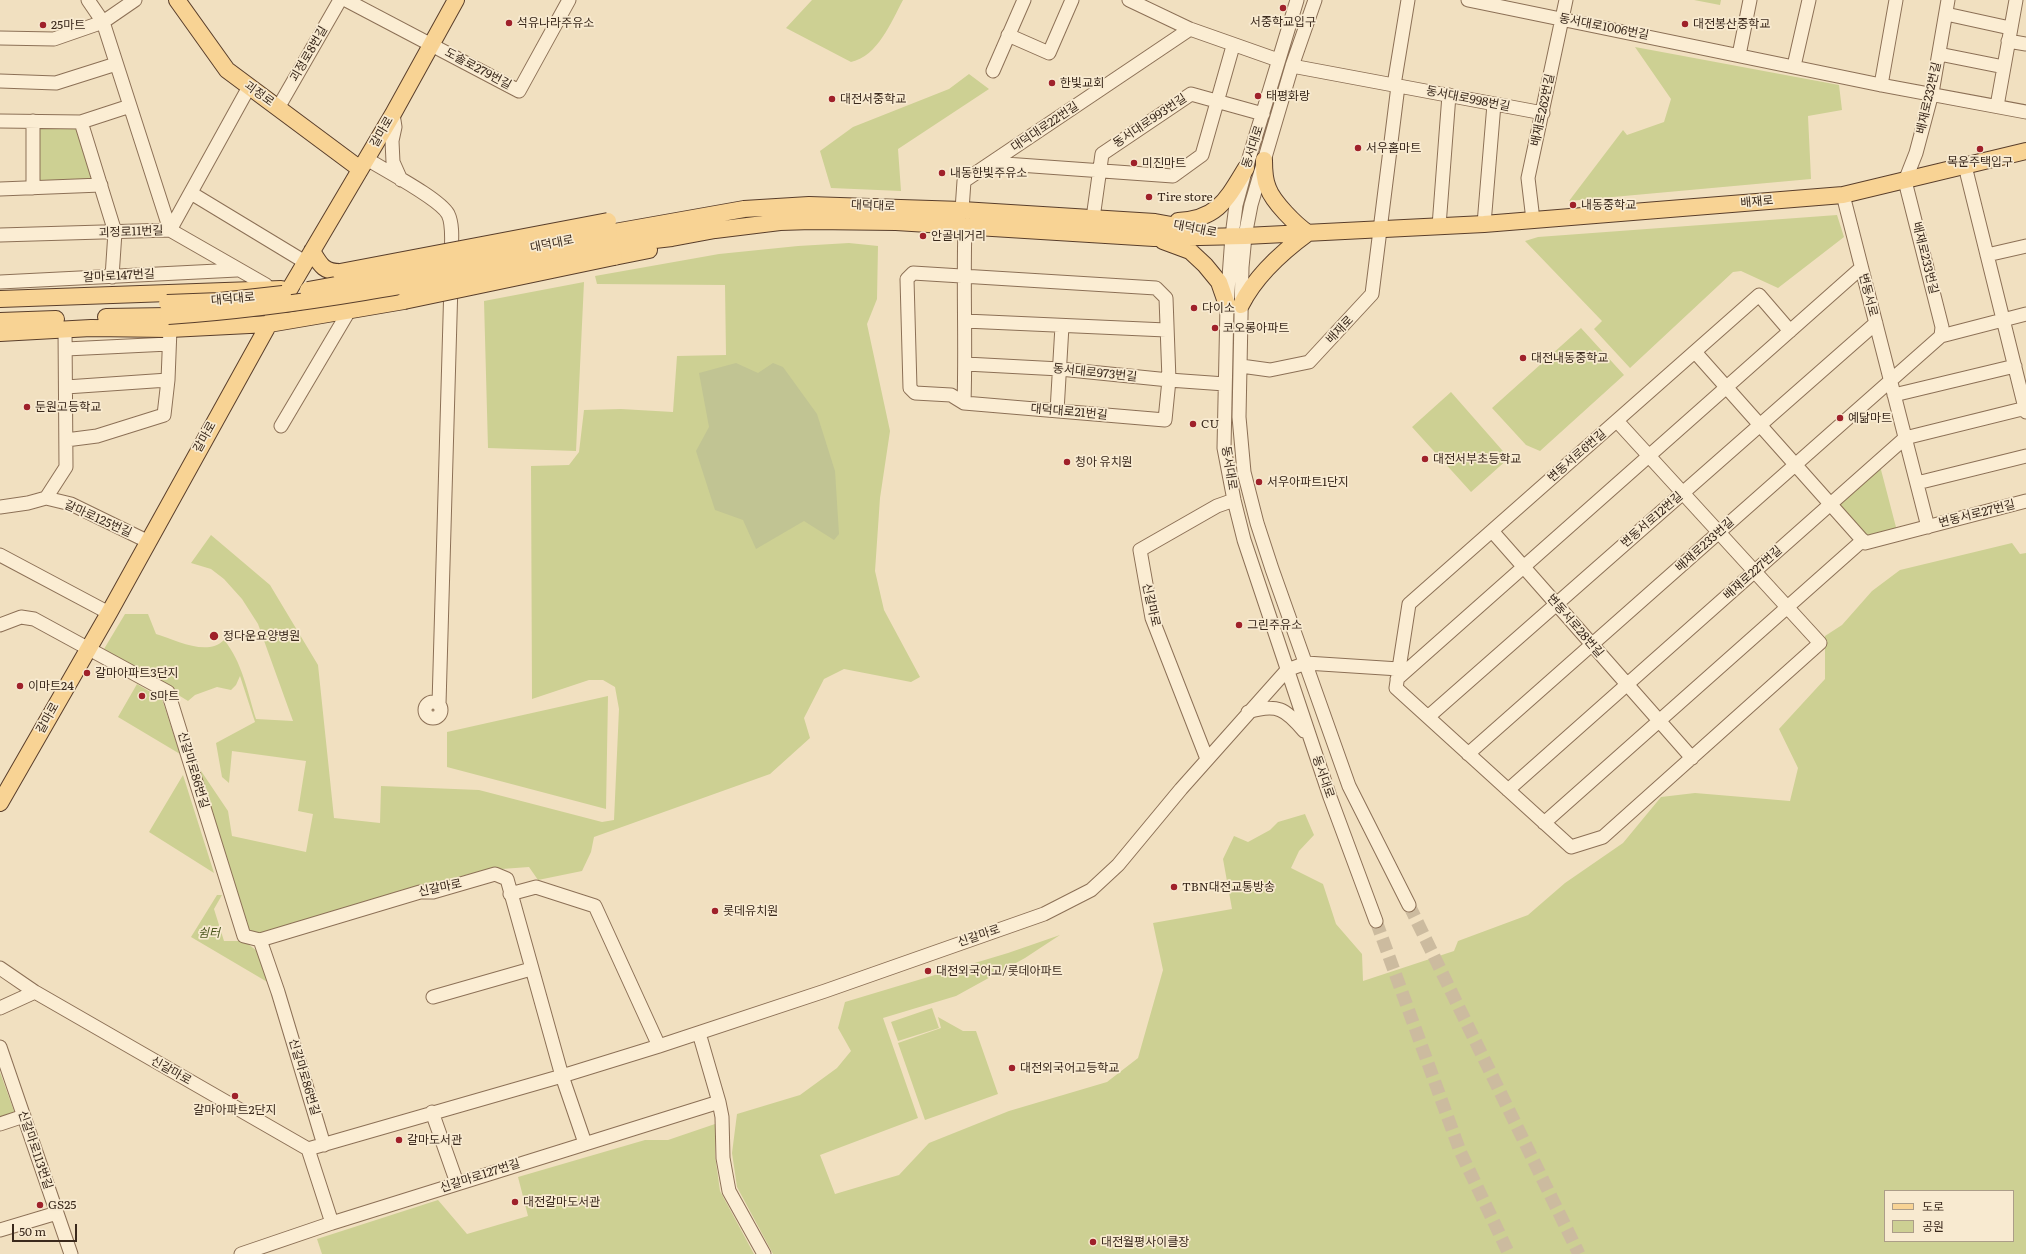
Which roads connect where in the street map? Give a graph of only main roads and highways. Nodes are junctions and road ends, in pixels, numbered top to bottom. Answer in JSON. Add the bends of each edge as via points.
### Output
{"nodes":[{"id":1,"x":177,"y":0,"type":"edge"},
{"id":2,"x":456,"y":0,"type":"edge"},
{"id":3,"x":2026,"y":151,"type":"edge"},
{"id":4,"x":1264,"y":160,"type":"road end"},
{"id":5,"x":363,"y":164,"type":"junction"},
{"id":6,"x":1246,"y":168,"type":"road end"},
{"id":7,"x":1155,"y":222,"type":"junction"},
{"id":8,"x":670,"y":230,"type":"junction"},
{"id":9,"x":1308,"y":233,"type":"junction"},
{"id":10,"x":1238,"y":236,"type":"junction"},
{"id":11,"x":1154,"y":238,"type":"junction"},
{"id":12,"x":611,"y":239,"type":"junction"},
{"id":13,"x":308,"y":256,"type":"junction"},
{"id":14,"x":291,"y":289,"type":"junction"},
{"id":15,"x":0,"y":299,"type":"edge"},
{"id":16,"x":0,"y":308,"type":"edge"},
{"id":17,"x":0,"y":321,"type":"edge"},
{"id":18,"x":168,"y":323,"type":"junction"},
{"id":19,"x":269,"y":324,"type":"junction"},
{"id":20,"x":0,"y":333,"type":"edge"},
{"id":21,"x":0,"y":802,"type":"edge"}],
"edges":[{"from":1,"to":5,"type":"main road","name":"괴정로","via":[[228,70],[278,108]]},
{"from":2,"to":5,"type":"main road","name":"갈마로"},
{"from":3,"to":9,"type":"main road","name":"배재로","via":[[1843,195],[1484,224]]},
{"from":4,"to":9,"type":"main road","via":[[1268,190],[1295,224]]},
{"from":5,"to":13,"type":"main road","name":"갈마로"},
{"from":6,"to":7,"type":"main road","via":[[1227,199],[1213,211],[1195,220]]},
{"from":7,"to":8,"type":"main road","name":"대덕대로","via":[[856,205],[778,206],[717,213]]},
{"from":7,"to":10,"type":"main road","name":"대덕대로"},
{"from":8,"to":11,"type":"main road","name":"대덕대로","via":[[715,230],[780,222],[856,220]]},
{"from":8,"to":12,"type":"main road","name":"대덕대로"},
{"from":8,"to":12,"type":"main road","via":[[666,247]]},
{"from":9,"to":10,"type":"main road","name":"배재로"},
{"from":9,"to":11,"type":"main road","via":[[1290,246],[1234,305],[1219,282],[1190,251]]},
{"from":10,"to":11,"type":"main road","name":"대덕대로"},
{"from":12,"to":13,"type":"main road","bridge":true,"via":[[340,272],[330,272]]},
{"from":12,"to":18,"type":"main road","name":"대덕대로","bridge":true,"via":[[276,296]]},
{"from":12,"to":19,"type":"main road","bridge":true,"via":[[404,301]]},
{"from":13,"to":14,"type":"main road","name":"갈마로"},
{"from":14,"to":15,"type":"main road","via":[[255,288]]},
{"from":14,"to":19,"type":"main road","name":"갈마로"},
{"from":16,"to":18,"type":"main road","name":"대덕대로"},
{"from":17,"to":18,"type":"main road","name":"대덕대로"},
{"from":18,"to":19,"type":"main road"},
{"from":18,"to":20,"type":"main road"},
{"from":19,"to":21,"type":"main road","name":"갈마로","via":[[109,614]]}]}
